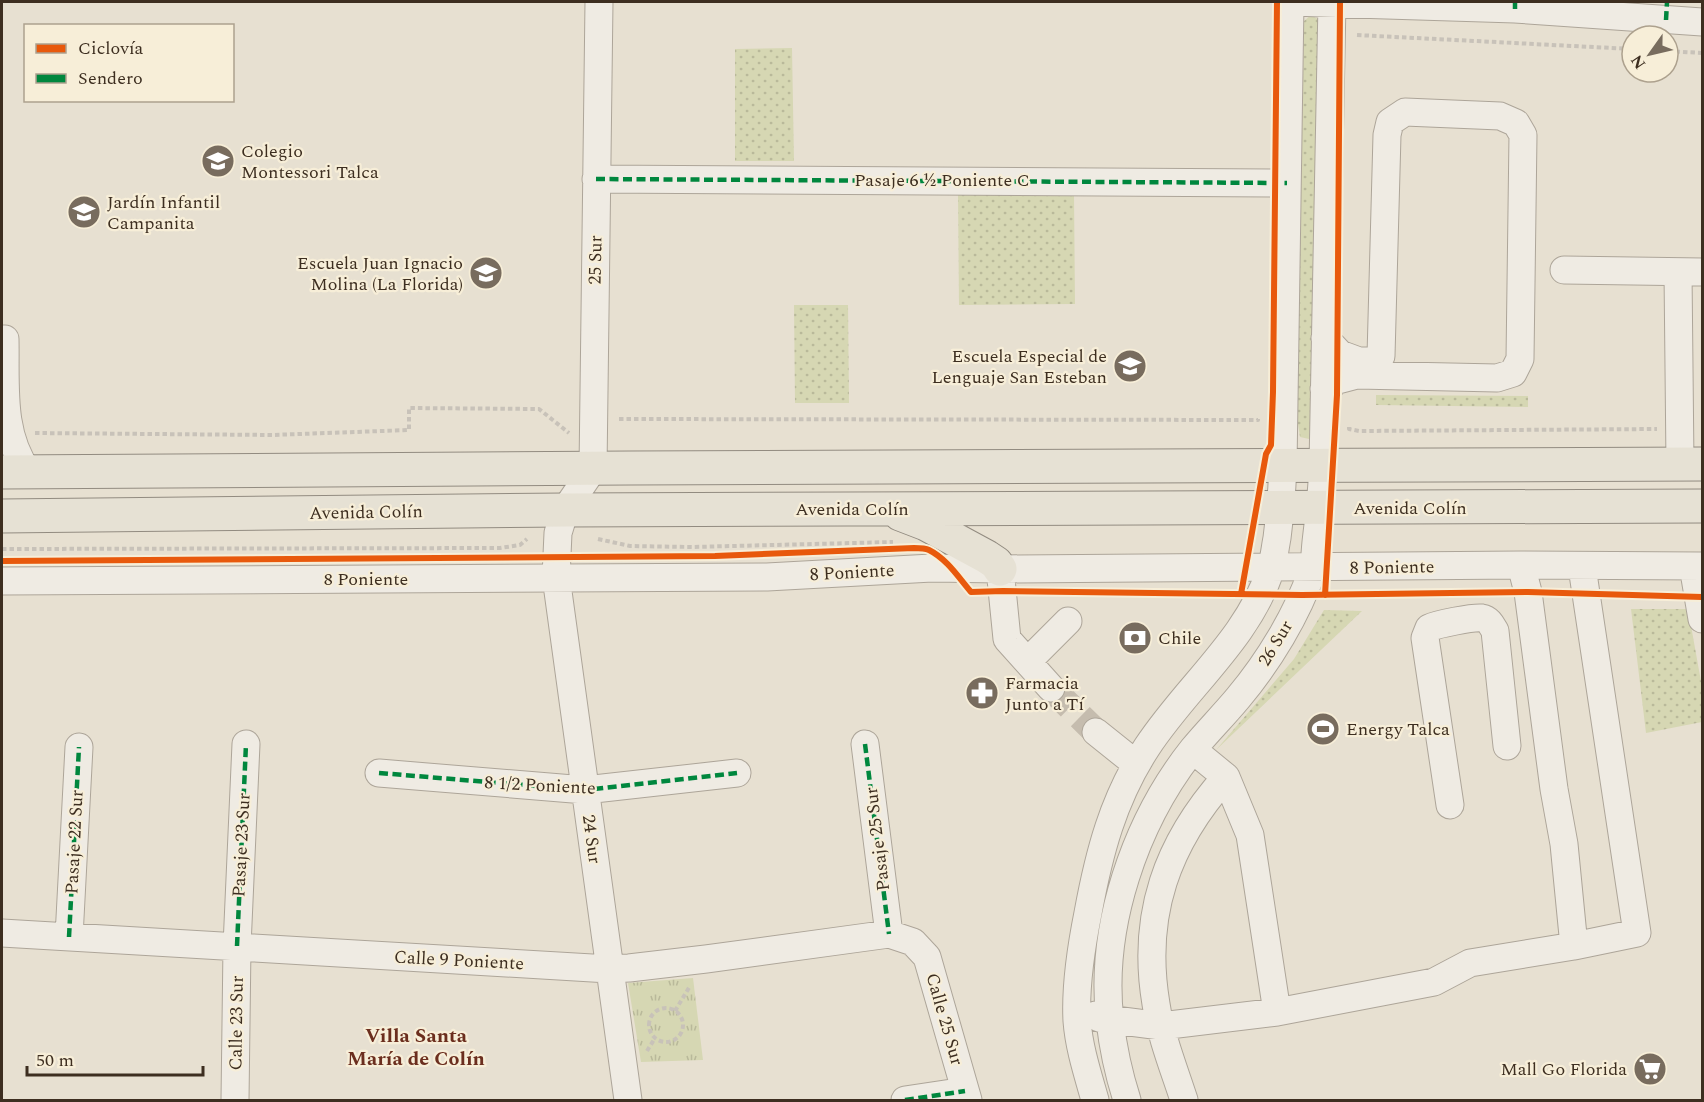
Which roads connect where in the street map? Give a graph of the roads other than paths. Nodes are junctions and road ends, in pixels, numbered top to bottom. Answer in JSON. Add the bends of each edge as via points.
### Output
{"nodes":[{"id":1,"x":599,"y":2,"type":"edge"},
{"id":2,"x":1290,"y":2,"type":"edge"},
{"id":3,"x":1332,"y":2,"type":"edge"},
{"id":4,"x":1515,"y":5,"type":"edge"},
{"id":5,"x":1667,"y":11,"type":"edge"},
{"id":6,"x":1702,"y":21,"type":"edge"},
{"id":7,"x":596,"y":178,"type":"junction"},
{"id":8,"x":1287,"y":183,"type":"junction"},
{"id":9,"x":1564,"y":270,"type":"dead end"},
{"id":10,"x":1690,"y":272,"type":"edge"},
{"id":11,"x":1325,"y":338,"type":"junction"},
{"id":12,"x":2,"y":339,"type":"edge"},
{"id":13,"x":1324,"y":389,"type":"junction"},
{"id":14,"x":1691,"y":464,"type":"edge"},
{"id":15,"x":1323,"y":465,"type":"junction"},
{"id":16,"x":1283,"y":466,"type":"junction"},
{"id":17,"x":593,"y":469,"type":"junction"},
{"id":18,"x":15,"y":472,"type":"edge"},
{"id":19,"x":1702,"y":506,"type":"edge"},
{"id":20,"x":1281,"y":507,"type":"junction"},
{"id":21,"x":1320,"y":508,"type":"junction"},
{"id":22,"x":887,"y":510,"type":"junction"},
{"id":23,"x":2,"y":516,"type":"edge"},
{"id":24,"x":562,"y":522,"type":"junction"},
{"id":25,"x":1521,"y":565,"type":"junction"},
{"id":26,"x":1698,"y":566,"type":"edge"},
{"id":27,"x":1272,"y":567,"type":"junction"},
{"id":28,"x":1313,"y":567,"type":"junction"},
{"id":29,"x":1582,"y":567,"type":"junction"},
{"id":30,"x":1000,"y":569,"type":"junction"},
{"id":31,"x":556,"y":577,"type":"junction"},
{"id":32,"x":2,"y":581,"type":"edge"},
{"id":33,"x":1702,"y":619,"type":"edge"},
{"id":34,"x":1068,"y":621,"type":"dead end"},
{"id":35,"x":1028,"y":661,"type":"junction"},
{"id":36,"x":1051,"y":688,"type":"tunnel mouth"},
{"id":37,"x":1096,"y":732,"type":"tunnel mouth"},
{"id":38,"x":246,"y":744,"type":"dead end"},
{"id":39,"x":865,"y":744,"type":"dead end"},
{"id":40,"x":1507,"y":746,"type":"dead end"},
{"id":41,"x":79,"y":747,"type":"dead end"},
{"id":42,"x":1193,"y":750,"type":"junction"},
{"id":43,"x":1136,"y":764,"type":"junction"},
{"id":44,"x":379,"y":773,"type":"dead end"},
{"id":45,"x":736,"y":773,"type":"dead end"},
{"id":46,"x":1226,"y":777,"type":"junction"},
{"id":47,"x":585,"y":790,"type":"junction"},
{"id":48,"x":1450,"y":805,"type":"dead end"},
{"id":49,"x":2,"y":933,"type":"edge"},
{"id":50,"x":69,"y":937,"type":"junction"},
{"id":51,"x":901,"y":938,"type":"junction"},
{"id":52,"x":237,"y":946,"type":"junction"},
{"id":53,"x":1574,"y":946,"type":"junction"},
{"id":54,"x":609,"y":969,"type":"junction"},
{"id":55,"x":1077,"y":990,"type":"junction"},
{"id":56,"x":1277,"y":1012,"type":"junction"},
{"id":57,"x":1110,"y":1020,"type":"junction"},
{"id":58,"x":1161,"y":1026,"type":"junction"},
{"id":59,"x":967,"y":1096,"type":"edge"},
{"id":60,"x":235,"y":1101,"type":"edge"},
{"id":61,"x":628,"y":1101,"type":"edge"},
{"id":62,"x":905,"y":1101,"type":"edge"},
{"id":63,"x":1095,"y":1101,"type":"edge"},
{"id":64,"x":1127,"y":1101,"type":"edge"},
{"id":65,"x":1184,"y":1101,"type":"edge"}],
"edges":[{"from":1,"to":7,"type":"street","name":"25 Sur"},
{"from":2,"to":3,"type":"street"},
{"from":2,"to":8,"type":"street","name":"26 Sur"},
{"from":3,"to":4,"type":"street"},
{"from":3,"to":11,"type":"street","name":"26 Sur"},
{"from":4,"to":5,"type":"street"},
{"from":5,"to":6,"type":"street"},
{"from":7,"to":8,"type":"street","name":"Pasaje 6 ½ Poniente C"},
{"from":7,"to":17,"type":"street","name":"25 Sur"},
{"from":8,"to":16,"type":"street","name":"26 Sur"},
{"from":9,"to":10,"type":"street"},
{"from":10,"to":14,"type":"street","via":[[1680,429]]},
{"from":11,"to":13,"type":"street","name":"26 Sur"},
{"from":11,"to":13,"type":"street","via":[[1340,354],[1359,361],[1372,362],[1381,356],[1390,122],[1405,112],[1500,116],[1516,123],[1523,135],[1520,359],[1513,374],[1497,378],[1357,375]]},
{"from":12,"to":18,"type":"street"},
{"from":13,"to":15,"type":"street","name":"26 Sur"},
{"from":14,"to":15,"type":"main road"},
{"from":15,"to":16,"type":"main road"},
{"from":15,"to":21,"type":"street","name":"26 Sur"},
{"from":16,"to":17,"type":"main road"},
{"from":16,"to":20,"type":"street","name":"26 Sur"},
{"from":17,"to":18,"type":"main road"},
{"from":17,"to":24,"type":"street"},
{"from":19,"to":21,"type":"main road","name":"Avenida Colín"},
{"from":20,"to":21,"type":"main road","name":"Avenida Colín"},
{"from":20,"to":22,"type":"main road","name":"Avenida Colín"},
{"from":20,"to":27,"type":"street","name":"26 Sur"},
{"from":21,"to":28,"type":"street","name":"26 Sur"},
{"from":22,"to":24,"type":"main road","name":"Avenida Colín"},
{"from":22,"to":30,"type":"main road","via":[[926,524],[987,557]]},
{"from":23,"to":24,"type":"main road","name":"Avenida Colín"},
{"from":24,"to":31,"type":"street","name":"24 Sur"},
{"from":25,"to":28,"type":"street","name":"8 Poniente"},
{"from":25,"to":29,"type":"street","name":"8 Poniente"},
{"from":25,"to":53,"type":"street","via":[[1564,844]]},
{"from":26,"to":29,"type":"street","name":"8 Poniente"},
{"from":26,"to":33,"type":"street"},
{"from":27,"to":28,"type":"street","name":"8 Poniente"},
{"from":27,"to":30,"type":"street","name":"8 Poniente"},
{"from":27,"to":43,"type":"street","name":"26 Sur","via":[[1239,632]]},
{"from":28,"to":42,"type":"street","name":"26 Sur","via":[[1290,619],[1259,671]]},
{"from":29,"to":53,"type":"street","via":[[1636,933]]},
{"from":30,"to":31,"type":"street","name":"8 Poniente","via":[[932,568],[767,577]]},
{"from":30,"to":35,"type":"street","via":[[1007,639]]},
{"from":31,"to":32,"type":"street","name":"8 Poniente"},
{"from":31,"to":47,"type":"street","name":"24 Sur"},
{"from":34,"to":35,"type":"street"},
{"from":35,"to":36,"type":"street"},
{"from":37,"to":43,"type":"street"},
{"from":38,"to":52,"type":"street","name":"Pasaje 23 Sur"},
{"from":39,"to":51,"type":"street","name":"Pasaje 25 Sur"},
{"from":40,"to":48,"type":"street","via":[[1495,631],[1490,623],[1482,618],[1429,628],[1425,638]]},
{"from":41,"to":50,"type":"street","name":"Pasaje 22 Sur"},
{"from":42,"to":46,"type":"street"},
{"from":42,"to":57,"type":"street","name":"26 Sur","via":[[1153,810],[1125,877],[1111,948]]},
{"from":43,"to":55,"type":"street","name":"26 Sur","via":[[1118,799],[1103,843],[1083,938]]},
{"from":44,"to":47,"type":"street","name":"8 1/2 Poniente"},
{"from":45,"to":47,"type":"street","name":"8 1/2 Poniente"},
{"from":46,"to":56,"type":"street","via":[[1250,835]]},
{"from":46,"to":58,"type":"street","via":[[1191,821],[1162,884],[1152,964]]},
{"from":47,"to":54,"type":"street","name":"24 Sur"},
{"from":49,"to":50,"type":"street","name":"Calle 9 Poniente"},
{"from":50,"to":52,"type":"street","name":"Calle 9 Poniente"},
{"from":51,"to":54,"type":"street","name":"Calle 9 Poniente"},
{"from":51,"to":59,"type":"street","name":"Calle 25 Sur","via":[[927,957]]},
{"from":52,"to":54,"type":"street","name":"Calle 9 Poniente"},
{"from":52,"to":60,"type":"street","name":"Calle 23 Sur"},
{"from":53,"to":56,"type":"street","via":[[1470,963],[1434,982]]},
{"from":54,"to":61,"type":"street","name":"24 Sur"},
{"from":55,"to":57,"type":"street","via":[[1099,1018]]},
{"from":55,"to":63,"type":"street","name":"26 Sur","via":[[1077,1023]]},
{"from":56,"to":58,"type":"street"},
{"from":57,"to":58,"type":"street"},
{"from":57,"to":64,"type":"street","name":"26 Sur"},
{"from":58,"to":65,"type":"street"},
{"from":59,"to":62,"type":"street"}]}
